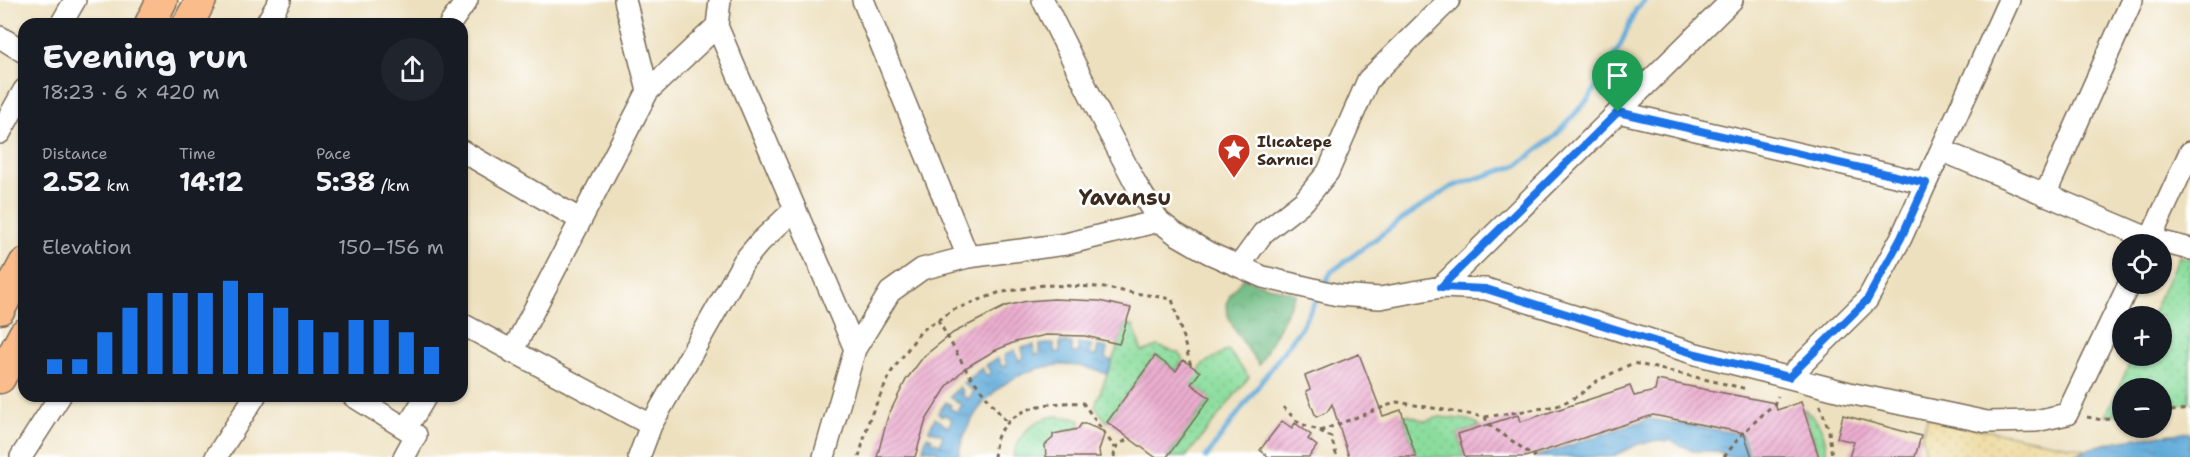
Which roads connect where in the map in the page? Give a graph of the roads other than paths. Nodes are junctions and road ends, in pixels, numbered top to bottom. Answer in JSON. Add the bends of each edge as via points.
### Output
{"nodes":[{"id":1,"x":75,"y":0,"type":"edge"},
{"id":2,"x":162,"y":0,"type":"edge"},
{"id":3,"x":201,"y":0,"type":"edge"},
{"id":4,"x":280,"y":0,"type":"edge"},
{"id":5,"x":467,"y":0,"type":"edge"},
{"id":6,"x":625,"y":0,"type":"edge"},
{"id":7,"x":720,"y":0,"type":"edge"},
{"id":8,"x":863,"y":0,"type":"edge"},
{"id":9,"x":1043,"y":0,"type":"edge"},
{"id":10,"x":1449,"y":0,"type":"edge"},
{"id":11,"x":1732,"y":0,"type":"edge"},
{"id":12,"x":2009,"y":0,"type":"edge"},
{"id":13,"x":2132,"y":0,"type":"edge"},
{"id":14,"x":64,"y":18,"type":"edge"},
{"id":15,"x":153,"y":18,"type":"edge"},
{"id":16,"x":191,"y":18,"type":"edge"},
{"id":17,"x":270,"y":18,"type":"edge"},
{"id":18,"x":454,"y":18,"type":"edge"},
{"id":19,"x":717,"y":26,"type":"junction"},
{"id":20,"x":0,"y":37,"type":"edge"},
{"id":21,"x":18,"y":48,"type":"edge"},
{"id":22,"x":648,"y":91,"type":"junction"},
{"id":23,"x":18,"y":101,"type":"edge"},
{"id":24,"x":1618,"y":112,"type":"junction"},
{"id":25,"x":0,"y":133,"type":"edge"},
{"id":26,"x":1941,"y":150,"type":"junction"},
{"id":27,"x":2190,"y":152,"type":"edge"},
{"id":28,"x":468,"y":154,"type":"edge"},
{"id":29,"x":1926,"y":183,"type":"junction"},
{"id":30,"x":2045,"y":195,"type":"junction"},
{"id":31,"x":795,"y":209,"type":"junction"},
{"id":32,"x":581,"y":220,"type":"junction"},
{"id":33,"x":1159,"y":221,"type":"junction"},
{"id":34,"x":2131,"y":234,"type":"edge"},
{"id":35,"x":2153,"y":234,"type":"edge"},
{"id":36,"x":2172,"y":246,"type":"edge"},
{"id":37,"x":2190,"y":249,"type":"edge"},
{"id":38,"x":968,"y":257,"type":"junction"},
{"id":39,"x":1239,"y":266,"type":"junction"},
{"id":40,"x":18,"y":275,"type":"edge"},
{"id":41,"x":1441,"y":287,"type":"junction"},
{"id":42,"x":2124,"y":294,"type":"edge"},
{"id":43,"x":0,"y":309,"type":"edge"},
{"id":44,"x":468,"y":332,"type":"edge"},
{"id":45,"x":18,"y":345,"type":"edge"},
{"id":46,"x":855,"y":350,"type":"junction"},
{"id":47,"x":512,"y":352,"type":"junction"},
{"id":48,"x":0,"y":378,"type":"edge"},
{"id":49,"x":1788,"y":387,"type":"junction"},
{"id":50,"x":56,"y":402,"type":"edge"},
{"id":51,"x":251,"y":402,"type":"edge"},
{"id":52,"x":363,"y":402,"type":"edge"},
{"id":53,"x":422,"y":402,"type":"edge"},
{"id":54,"x":651,"y":425,"type":"junction"},
{"id":55,"x":406,"y":429,"type":"junction"},
{"id":56,"x":21,"y":457,"type":"edge"},
{"id":57,"x":216,"y":457,"type":"edge"},
{"id":58,"x":404,"y":457,"type":"edge"},
{"id":59,"x":639,"y":457,"type":"edge"},
{"id":60,"x":824,"y":457,"type":"edge"}],
"edges":[{"from":1,"to":14,"type":"street"},
{"from":2,"to":15,"type":"highway"},
{"from":3,"to":16,"type":"highway"},
{"from":4,"to":17,"type":"street"},
{"from":5,"to":18,"type":"street"},
{"from":6,"to":22,"type":"street"},
{"from":7,"to":19,"type":"street"},
{"from":8,"to":38,"type":"street"},
{"from":9,"to":33,"type":"street","via":[[1137,186]]},
{"from":10,"to":39,"type":"street","via":[[1368,80],[1328,172],[1304,201],[1263,233]]},
{"from":11,"to":24,"type":"street"},
{"from":12,"to":26,"type":"street"},
{"from":13,"to":30,"type":"street"},
{"from":19,"to":22,"type":"street"},
{"from":19,"to":31,"type":"street"},
{"from":20,"to":21,"type":"street"},
{"from":22,"to":32,"type":"street"},
{"from":23,"to":25,"type":"street"},
{"from":24,"to":29,"type":"street"},
{"from":24,"to":41,"type":"street"},
{"from":26,"to":29,"type":"street"},
{"from":26,"to":30,"type":"street"},
{"from":27,"to":35,"type":"street"},
{"from":28,"to":32,"type":"street"},
{"from":29,"to":49,"type":"street","via":[[1867,300]]},
{"from":30,"to":34,"type":"street"},
{"from":31,"to":46,"type":"street"},
{"from":31,"to":54,"type":"street","via":[[744,261]]},
{"from":32,"to":47,"type":"street"},
{"from":33,"to":38,"type":"street","via":[[1066,244]]},
{"from":33,"to":39,"type":"street","via":[[1192,244]]},
{"from":36,"to":37,"type":"street"},
{"from":38,"to":46,"type":"street","via":[[922,269],[890,292]]},
{"from":39,"to":41,"type":"street","via":[[1263,277],[1338,295],[1380,298]]},
{"from":40,"to":43,"type":"highway"},
{"from":41,"to":49,"type":"street","via":[[1486,289]]},
{"from":42,"to":49,"type":"street","via":[[2067,414],[2036,421],[1987,422],[1849,393]]},
{"from":44,"to":47,"type":"street"},
{"from":45,"to":48,"type":"highway"},
{"from":46,"to":60,"type":"street"},
{"from":47,"to":54,"type":"street"},
{"from":50,"to":56,"type":"street"},
{"from":51,"to":57,"type":"street"},
{"from":52,"to":55,"type":"street"},
{"from":53,"to":55,"type":"street"},
{"from":54,"to":59,"type":"street"},
{"from":55,"to":58,"type":"street","via":[[416,435]]}]}
